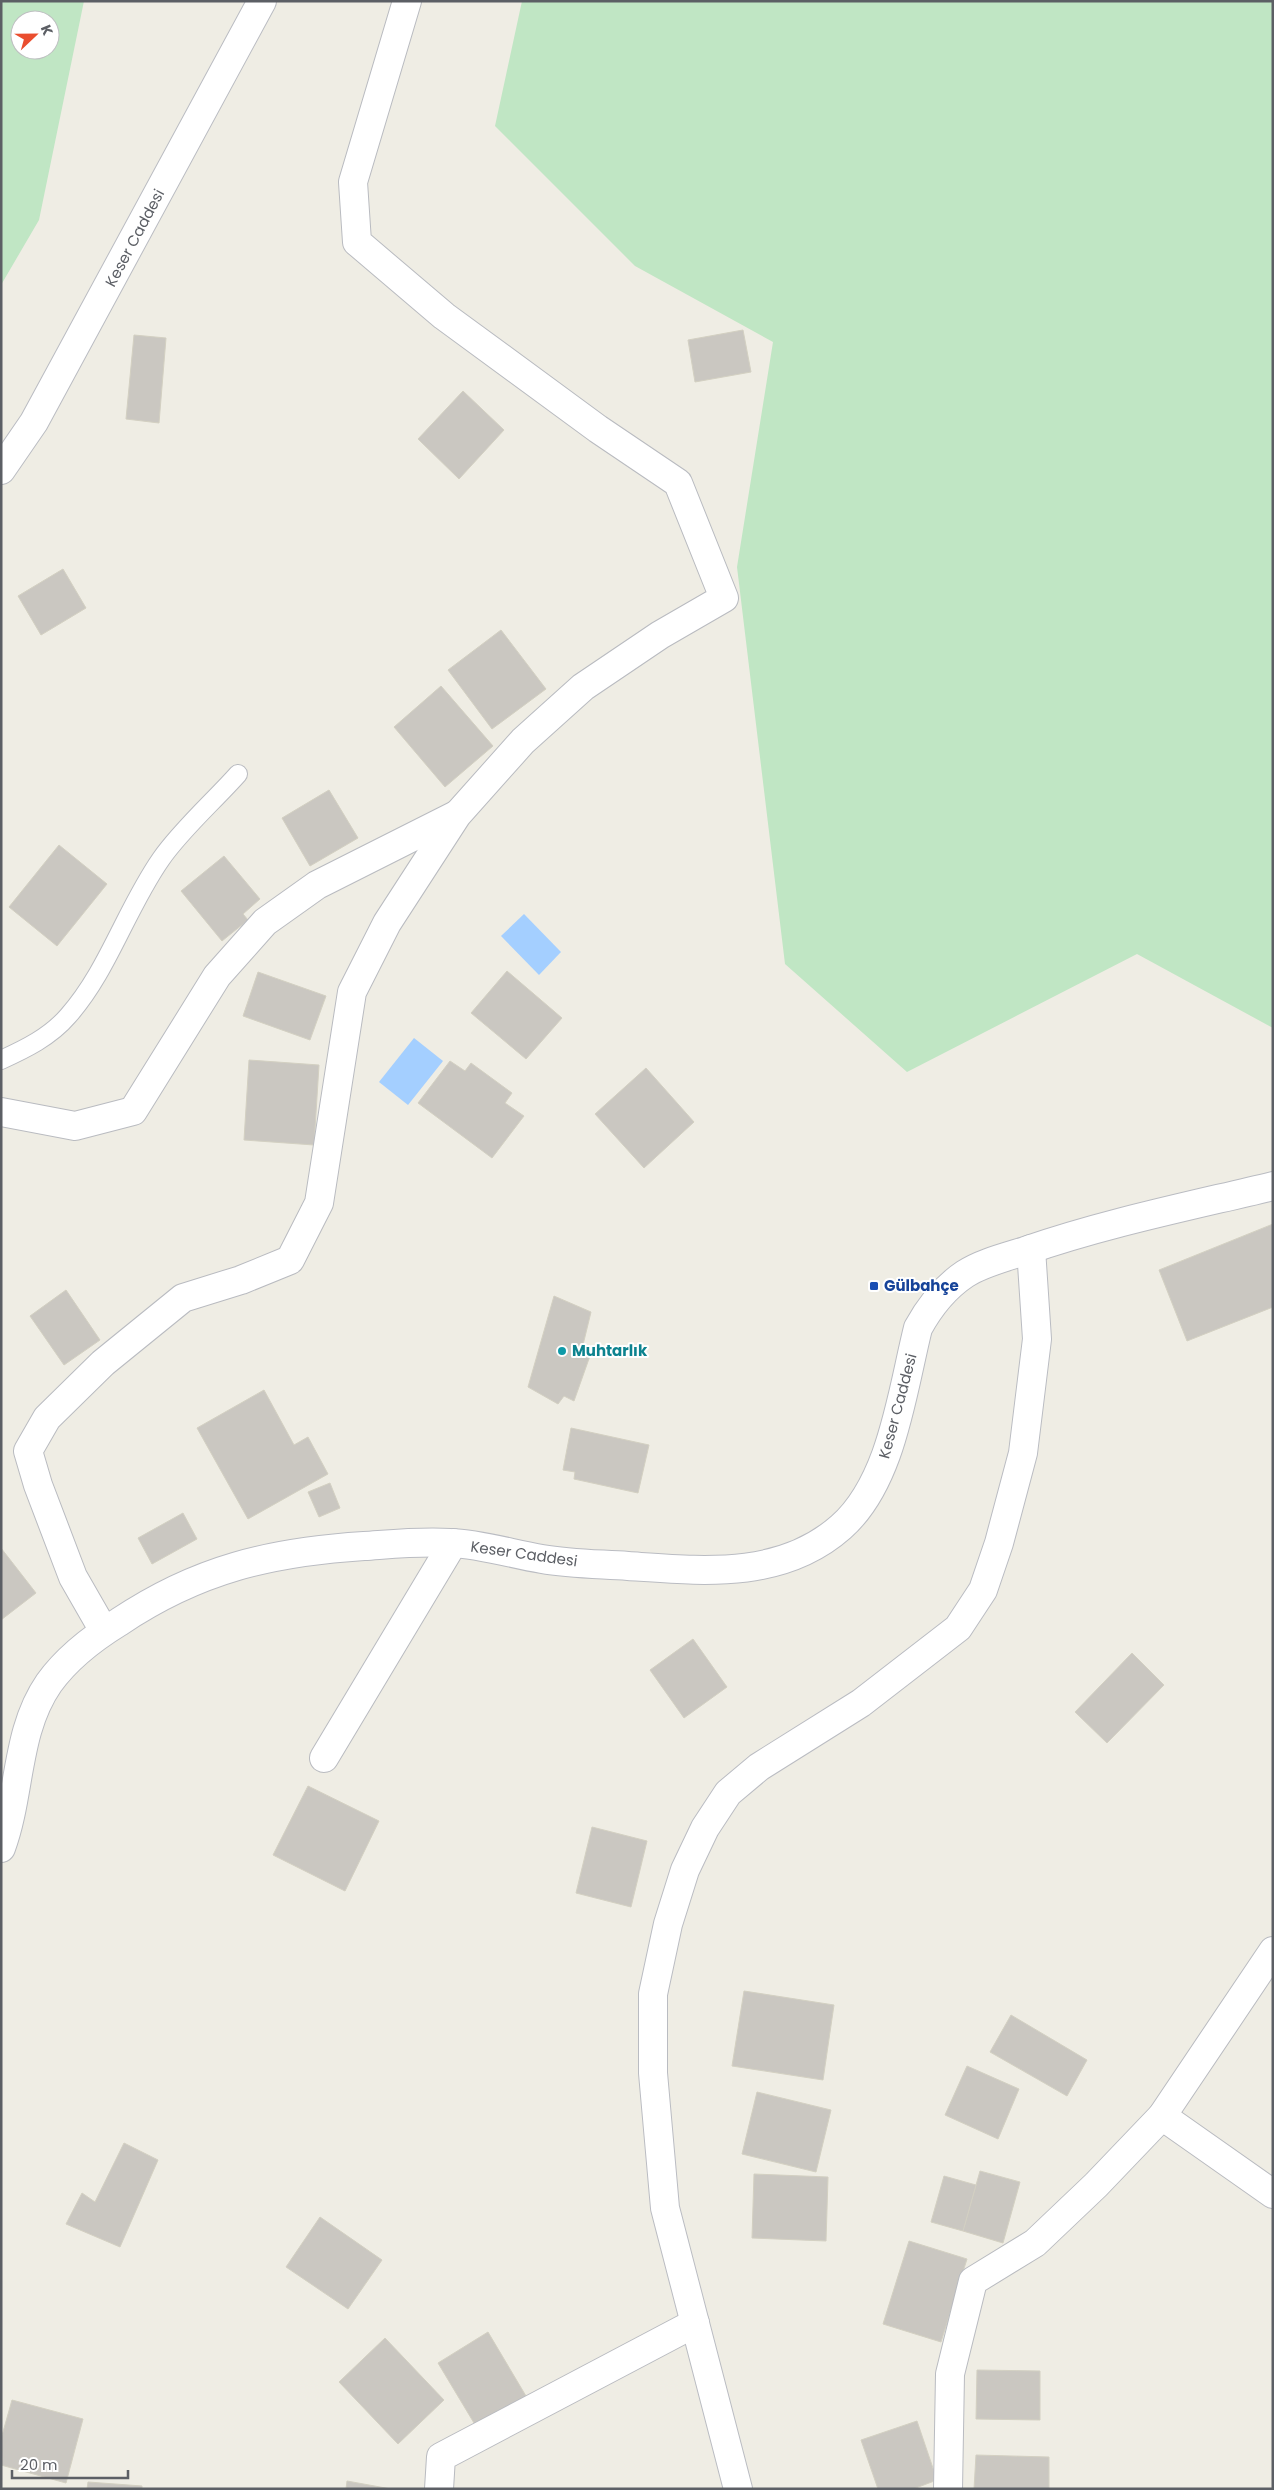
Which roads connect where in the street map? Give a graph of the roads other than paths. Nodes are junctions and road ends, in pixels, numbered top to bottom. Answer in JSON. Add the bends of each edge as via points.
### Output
{"nodes":[{"id":1,"x":262,"y":1,"type":"edge"},
{"id":2,"x":407,"y":1,"type":"edge"},
{"id":3,"x":1,"y":470,"type":"edge"},
{"id":4,"x":238,"y":774,"type":"dead end"},
{"id":5,"x":457,"y":815,"type":"junction"},
{"id":6,"x":1,"y":1060,"type":"edge"},
{"id":7,"x":1,"y":1112,"type":"edge"},
{"id":8,"x":1273,"y":1186,"type":"edge"},
{"id":9,"x":1031,"y":1249,"type":"junction"},
{"id":10,"x":453,"y":1543,"type":"junction"},
{"id":11,"x":104,"y":1631,"type":"junction"},
{"id":12,"x":324,"y":1758,"type":"dead end"},
{"id":13,"x":1,"y":1848,"type":"edge"},
{"id":14,"x":1273,"y":1951,"type":"edge"},
{"id":15,"x":1162,"y":2116,"type":"junction"},
{"id":16,"x":1273,"y":2194,"type":"edge"},
{"id":17,"x":696,"y":2323,"type":"junction"},
{"id":18,"x":439,"y":2489,"type":"edge"},
{"id":19,"x":738,"y":2489,"type":"edge"},
{"id":20,"x":948,"y":2489,"type":"edge"}],
"edges":[{"from":1,"to":3,"type":"street","name":"Keser Caddesi","via":[[43,406]]},
{"from":2,"to":5,"type":"street","via":[[354,182],[357,242],[444,316],[598,429],[678,483],[724,598],[660,635],[583,687],[523,741]]},
{"from":4,"to":6,"type":"lane","via":[[162,857],[128,912],[104,963],[67,1017],[47,1035]]},
{"from":5,"to":7,"type":"street","via":[[316,885],[265,922],[217,976],[133,1111],[75,1126]]},
{"from":5,"to":11,"type":"street","via":[[387,923],[352,992],[319,1202],[290,1260],[183,1298],[103,1363],[54,1411],[28,1451],[73,1577]]},
{"from":8,"to":9,"type":"street","name":"Keser Caddesi","via":[[1086,1230]]},
{"from":9,"to":10,"type":"street","name":"Keser Caddesi","via":[[966,1273],[942,1292],[928,1310],[918,1328],[888,1451],[876,1480],[860,1507],[842,1527],[815,1546],[789,1559],[755,1568],[706,1571],[546,1560]]},
{"from":9,"to":17,"type":"street","via":[[1037,1338],[1023,1453],[983,1590],[958,1628],[861,1703],[759,1766],[728,1793],[705,1828],[684,1870],[653,1994],[653,2073],[665,2208]]},
{"from":10,"to":11,"type":"street","name":"Keser Caddesi","via":[[311,1549],[266,1557],[175,1589]]},
{"from":10,"to":12,"type":"street"},
{"from":11,"to":13,"type":"street","name":"Keser Caddesi","via":[[66,1663],[35,1709],[22,1746],[9,1826]]},
{"from":14,"to":15,"type":"street"},
{"from":15,"to":16,"type":"street"},
{"from":15,"to":20,"type":"street","via":[[1034,2244],[973,2282],[950,2374]]},
{"from":17,"to":18,"type":"street","via":[[441,2457]]},
{"from":17,"to":19,"type":"street"}]}
